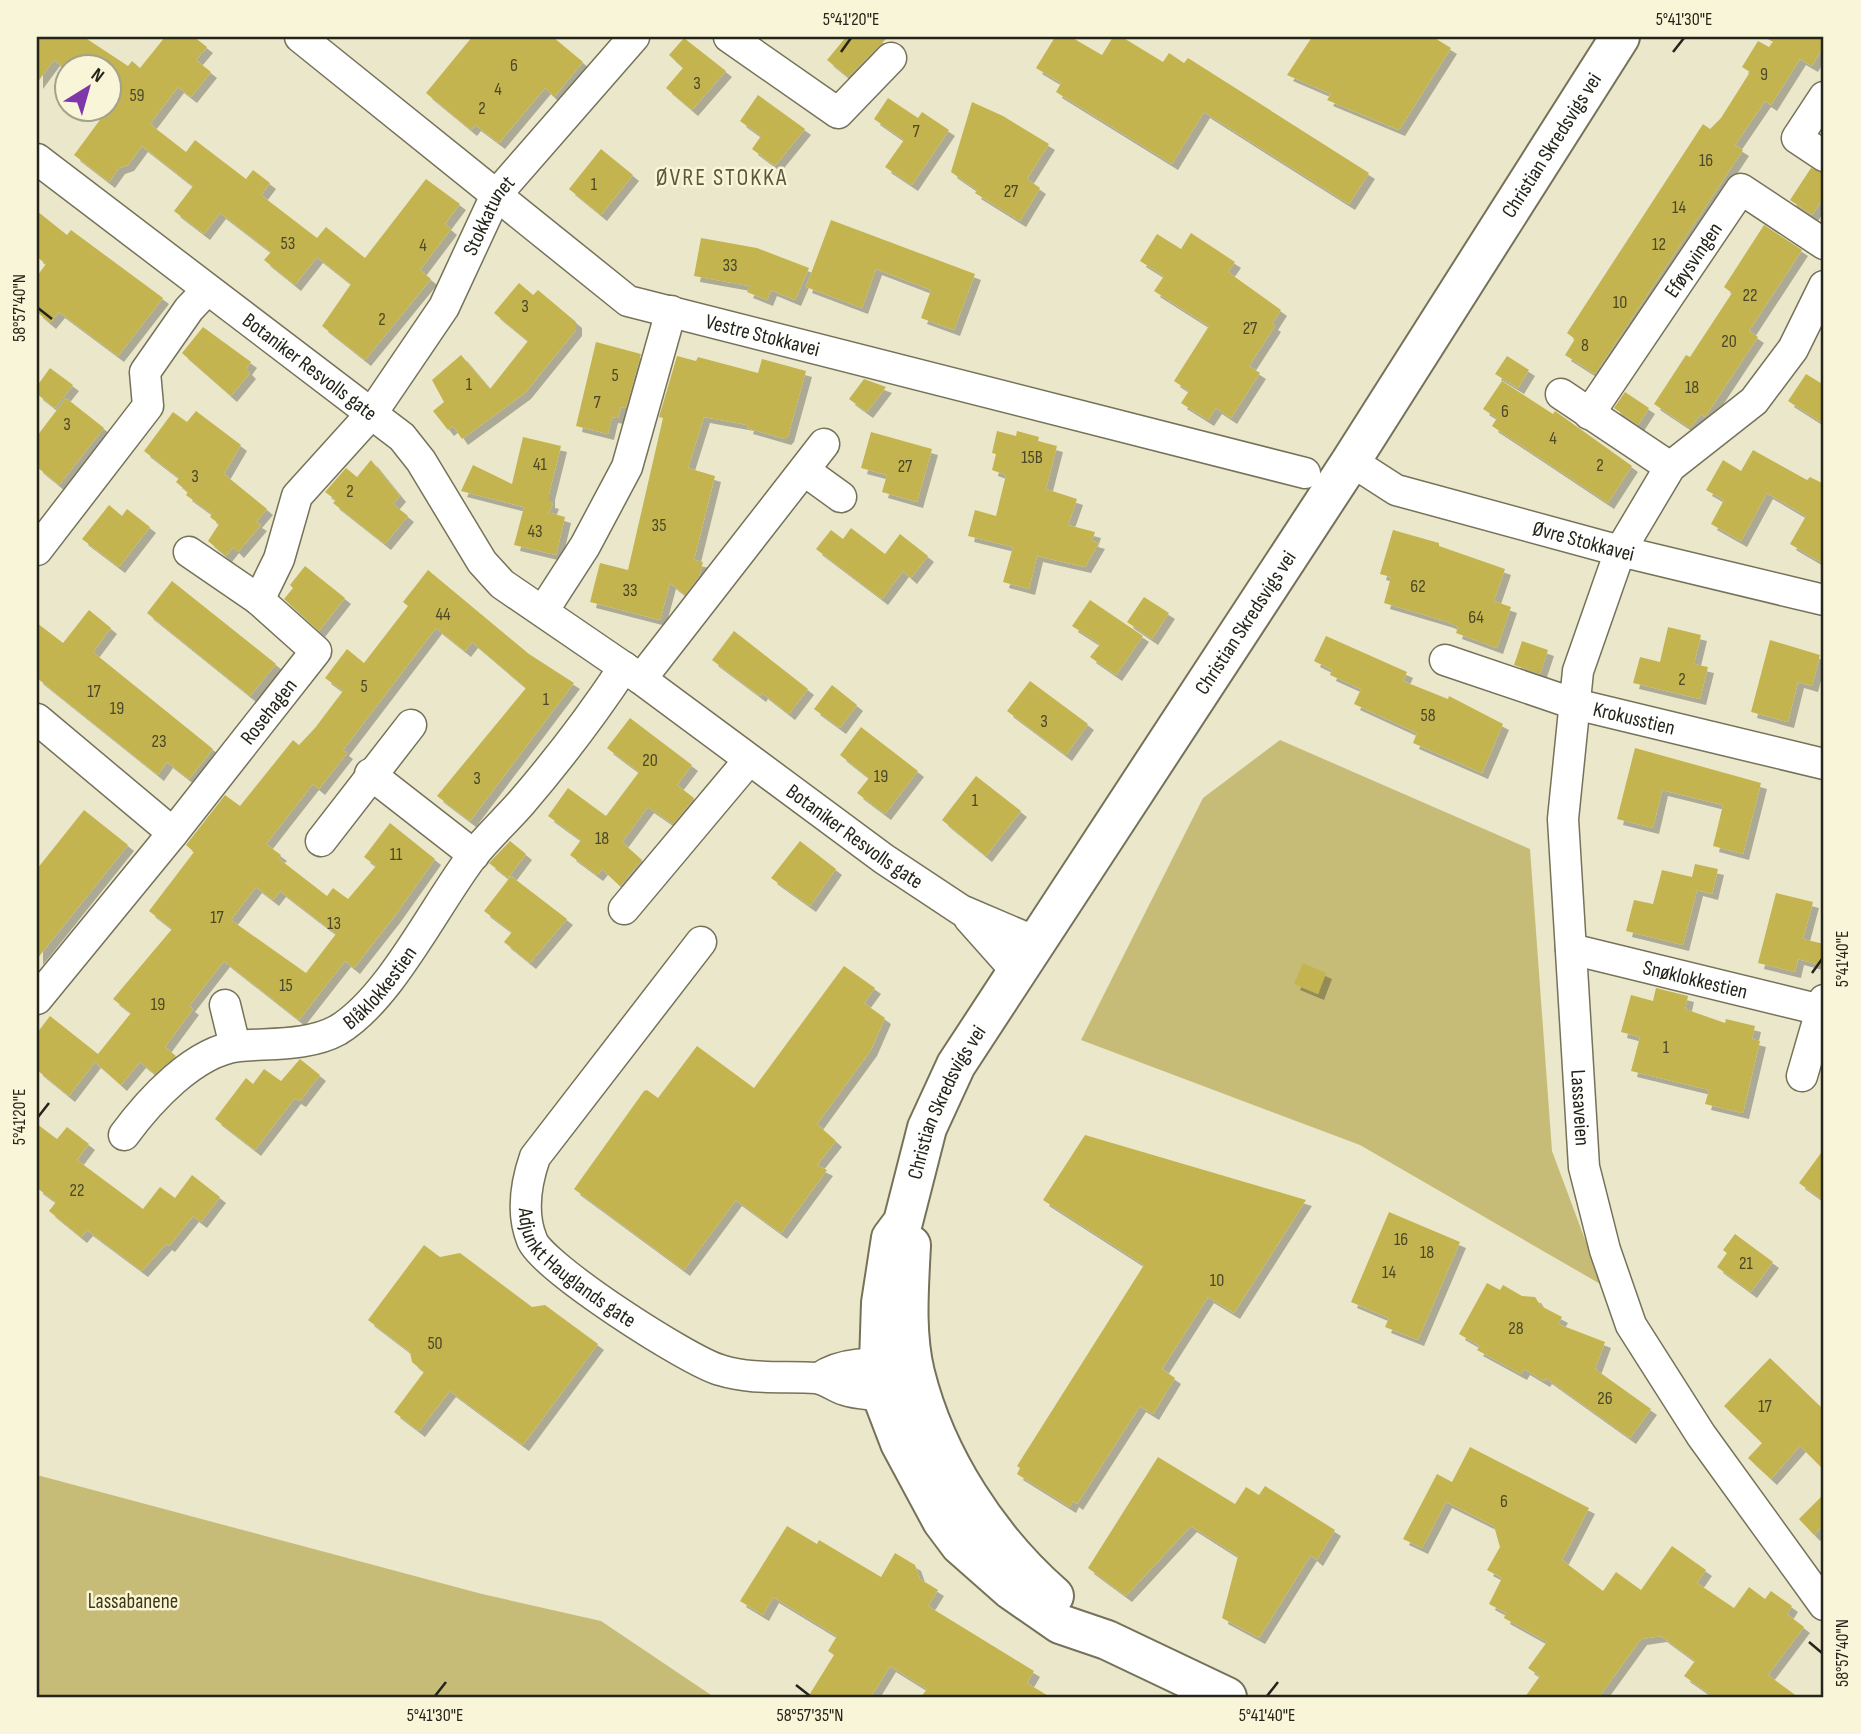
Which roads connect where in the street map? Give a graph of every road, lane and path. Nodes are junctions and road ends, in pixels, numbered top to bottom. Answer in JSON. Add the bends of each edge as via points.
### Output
{"nodes":[{"id":1,"x":300,"y":37,"type":"edge"},
{"id":2,"x":634,"y":37,"type":"edge"},
{"id":3,"x":729,"y":37,"type":"edge"},
{"id":4,"x":1620,"y":37,"type":"edge"},
{"id":5,"x":891,"y":58,"type":"dead end"},
{"id":6,"x":1824,"y":97,"type":"edge"},
{"id":7,"x":1824,"y":156,"type":"edge"},
{"id":8,"x":37,"y":159,"type":"edge"},
{"id":9,"x":496,"y":195,"type":"junction"},
{"id":10,"x":1824,"y":244,"type":"edge"},
{"id":11,"x":1824,"y":286,"type":"edge"},
{"id":12,"x":207,"y":290,"type":"junction"},
{"id":13,"x":671,"y":311,"type":"junction"},
{"id":14,"x":1561,"y":394,"type":"dead end"},
{"id":15,"x":372,"y":413,"type":"junction"},
{"id":16,"x":1589,"y":414,"type":"junction"},
{"id":17,"x":824,"y":444,"type":"dead end"},
{"id":18,"x":1351,"y":461,"type":"junction"},
{"id":19,"x":1670,"y":467,"type":"junction"},
{"id":20,"x":805,"y":471,"type":"junction"},
{"id":21,"x":1305,"y":473,"type":"dead end"},
{"id":22,"x":841,"y":497,"type":"dead end"},
{"id":23,"x":46,"y":520,"type":"edge"},
{"id":24,"x":37,"y":550,"type":"edge"},
{"id":25,"x":1620,"y":551,"type":"junction"},
{"id":26,"x":189,"y":552,"type":"dead end"},
{"id":27,"x":259,"y":600,"type":"junction"},
{"id":28,"x":1824,"y":600,"type":"edge"},
{"id":29,"x":543,"y":611,"type":"junction"},
{"id":30,"x":1445,"y":660,"type":"dead end"},
{"id":31,"x":632,"y":673,"type":"junction"},
{"id":32,"x":1576,"y":704,"type":"junction"},
{"id":33,"x":37,"y":720,"type":"edge"},
{"id":34,"x":411,"y":725,"type":"dead end"},
{"id":35,"x":749,"y":760,"type":"junction"},
{"id":36,"x":1824,"y":764,"type":"edge"},
{"id":37,"x":370,"y":774,"type":"junction"},
{"id":38,"x":173,"y":833,"type":"junction"},
{"id":39,"x":321,"y":841,"type":"dead end"},
{"id":40,"x":474,"y":855,"type":"junction"},
{"id":41,"x":624,"y":909,"type":"dead end"},
{"id":42,"x":701,"y":942,"type":"dead end"},
{"id":43,"x":1571,"y":949,"type":"junction"},
{"id":44,"x":1012,"y":980,"type":"junction"},
{"id":45,"x":37,"y":999,"type":"edge"},
{"id":46,"x":226,"y":1005,"type":"dead end"},
{"id":47,"x":1823,"y":1005,"type":"edge"},
{"id":48,"x":235,"y":1046,"type":"junction"},
{"id":49,"x":1802,"y":1076,"type":"dead end"},
{"id":50,"x":124,"y":1135,"type":"dead end"},
{"id":51,"x":892,"y":1377,"type":"junction"},
{"id":52,"x":1815,"y":1572,"type":"edge"},
{"id":53,"x":1824,"y":1605,"type":"edge"},
{"id":54,"x":1227,"y":1697,"type":"edge"}],
"edges":[{"from":1,"to":9,"type":"street","name":"Vestre Stokkavei"},
{"from":2,"to":9,"type":"street","name":"Stokkatunet"},
{"from":3,"to":5,"type":"street","via":[[838,113]]},
{"from":4,"to":18,"type":"main road","name":"Christian Skredsvigs vei"},
{"from":6,"to":7,"type":"street","via":[[1797,138]]},
{"from":8,"to":12,"type":"street","name":"Botaniker Resvolls gate"},
{"from":9,"to":13,"type":"street","name":"Vestre Stokkavei","via":[[628,301]]},
{"from":9,"to":15,"type":"street","name":"Stokkatunet","via":[[444,307]]},
{"from":10,"to":16,"type":"street","name":"Eføysvingen","via":[[1741,189]]},
{"from":11,"to":19,"type":"street","via":[[1793,349],[1754,401]]},
{"from":12,"to":15,"type":"street","name":"Botaniker Resvolls gate"},
{"from":12,"to":23,"type":"street","via":[[145,372],[148,405],[126,438]]},
{"from":13,"to":21,"type":"street","name":"Vestre Stokkavei"},
{"from":13,"to":29,"type":"street","via":[[627,467],[585,546]]},
{"from":14,"to":16,"type":"street"},
{"from":15,"to":27,"type":"street","via":[[297,496],[279,559]]},
{"from":15,"to":29,"type":"street","name":"Botaniker Resvolls gate","via":[[402,437],[421,461],[482,562],[502,584]]},
{"from":16,"to":19,"type":"street"},
{"from":17,"to":20,"type":"street"},
{"from":18,"to":25,"type":"street","name":"Øvre Stokkavei","via":[[1396,490]]},
{"from":18,"to":44,"type":"main road","name":"Christian Skredsvigs vei"},
{"from":19,"to":25,"type":"street"},
{"from":20,"to":22,"type":"street"},
{"from":20,"to":31,"type":"street"},
{"from":23,"to":24,"type":"street"},
{"from":25,"to":28,"type":"street","name":"Øvre Stokkavei"},
{"from":25,"to":32,"type":"street","name":"Lassaveien","via":[[1578,671]]},
{"from":26,"to":27,"type":"street","name":"Rosehagen"},
{"from":27,"to":38,"type":"street","name":"Rosehagen","via":[[316,650]]},
{"from":29,"to":31,"type":"street","name":"Botaniker Resvolls gate"},
{"from":30,"to":32,"type":"street","name":"Krokusstien"},
{"from":31,"to":35,"type":"street","name":"Botaniker Resvolls gate"},
{"from":31,"to":40,"type":"street","name":"Blåklokkestien"},
{"from":32,"to":36,"type":"street","name":"Krokusstien"},
{"from":32,"to":43,"type":"street","name":"Lassaveien","via":[[1563,819]]},
{"from":33,"to":38,"type":"street"},
{"from":34,"to":37,"type":"street"},
{"from":35,"to":41,"type":"street"},
{"from":35,"to":44,"type":"street","name":"Botaniker Resvolls gate","via":[[961,910]]},
{"from":37,"to":39,"type":"street"},
{"from":37,"to":40,"type":"street"},
{"from":38,"to":45,"type":"street","name":"Rosehagen"},
{"from":40,"to":48,"type":"street","name":"Blåklokkestien","via":[[435,916],[355,1016],[337,1030],[308,1041]]},
{"from":42,"to":51,"type":"street","name":"Adjunkt Hauglands gate","via":[[535,1157],[526,1183],[533,1243],[551,1262],[649,1334],[720,1370],[777,1379],[819,1378],[833,1368]]},
{"from":43,"to":47,"type":"street","name":"Snøklokkestien"},
{"from":43,"to":52,"type":"street","name":"Lassaveien","via":[[1584,1167],[1605,1250],[1631,1325],[1701,1435]]},
{"from":44,"to":51,"type":"main road","name":"Christian Skredsvigs vei","via":[[936,1103],[903,1222],[891,1238],[881,1303]]},
{"from":46,"to":48,"type":"street"},
{"from":47,"to":49,"type":"street"},
{"from":48,"to":50,"type":"street","name":"Blåklokkestien","via":[[160,1090]]},
{"from":51,"to":54,"type":"main road","via":[[900,1443],[960,1545],[1011,1590],[1060,1624],[1107,1640]]},
{"from":52,"to":53,"type":"street","name":"Lassaveien"}]}
